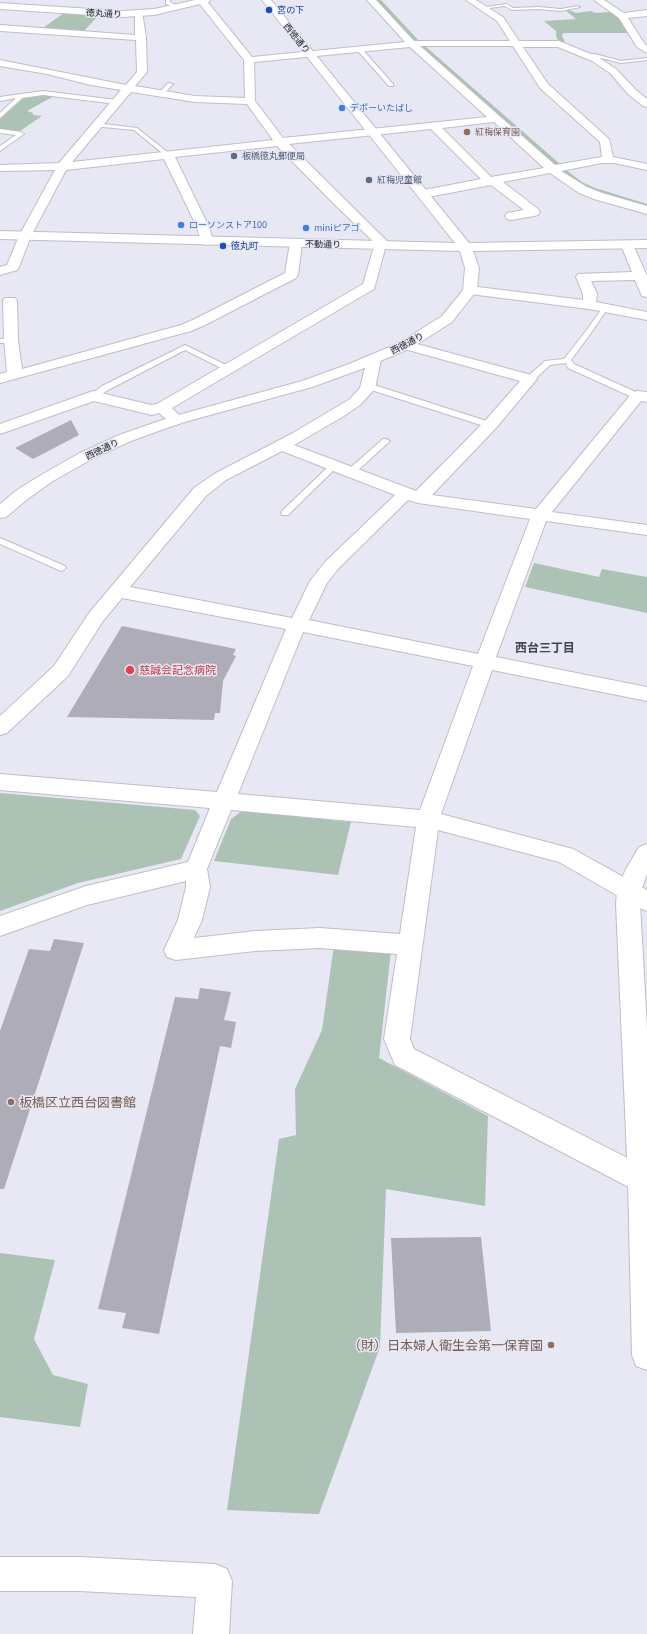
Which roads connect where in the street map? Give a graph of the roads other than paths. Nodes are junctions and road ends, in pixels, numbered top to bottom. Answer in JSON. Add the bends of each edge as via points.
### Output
{"nodes":[{"id":1,"x":168,"y":0,"type":"edge"},
{"id":2,"x":266,"y":0,"type":"edge"},
{"id":3,"x":371,"y":0,"type":"edge"},
{"id":4,"x":383,"y":0,"type":"edge"},
{"id":5,"x":470,"y":0,"type":"edge"},
{"id":6,"x":598,"y":0,"type":"edge"},
{"id":7,"x":204,"y":1,"type":"edge"},
{"id":8,"x":0,"y":6,"type":"edge"},
{"id":9,"x":178,"y":7,"type":"junction"},
{"id":10,"x":578,"y":7,"type":"dead end"},
{"id":11,"x":482,"y":8,"type":"junction"},
{"id":12,"x":139,"y":13,"type":"junction"},
{"id":13,"x":647,"y":13,"type":"edge"},
{"id":14,"x":622,"y":16,"type":"junction"},
{"id":15,"x":0,"y":28,"type":"edge"},
{"id":16,"x":141,"y":38,"type":"junction"},
{"id":17,"x":412,"y":44,"type":"junction"},
{"id":18,"x":424,"y":44,"type":"junction"},
{"id":19,"x":516,"y":45,"type":"junction"},
{"id":20,"x":642,"y":46,"type":"edge"},
{"id":21,"x":360,"y":50,"type":"junction"},
{"id":22,"x":310,"y":54,"type":"junction"},
{"id":23,"x":590,"y":56,"type":"junction"},
{"id":24,"x":249,"y":60,"type":"junction"},
{"id":25,"x":647,"y":60,"type":"edge"},
{"id":26,"x":0,"y":63,"type":"edge"},
{"id":27,"x":170,"y":84,"type":"dead end"},
{"id":28,"x":391,"y":85,"type":"dead end"},
{"id":29,"x":128,"y":88,"type":"junction"},
{"id":30,"x":161,"y":94,"type":"junction"},
{"id":31,"x":19,"y":96,"type":"junction"},
{"id":32,"x":0,"y":99,"type":"edge"},
{"id":33,"x":250,"y":101,"type":"junction"},
{"id":34,"x":116,"y":102,"type":"junction"},
{"id":35,"x":647,"y":104,"type":"edge"},
{"id":36,"x":0,"y":116,"type":"edge"},
{"id":37,"x":496,"y":119,"type":"junction"},
{"id":38,"x":95,"y":125,"type":"junction"},
{"id":39,"x":434,"y":126,"type":"junction"},
{"id":40,"x":0,"y":131,"type":"edge"},
{"id":41,"x":374,"y":132,"type":"junction"},
{"id":42,"x":280,"y":142,"type":"junction"},
{"id":43,"x":0,"y":149,"type":"edge"},
{"id":44,"x":168,"y":155,"type":"junction"},
{"id":45,"x":608,"y":160,"type":"junction"},
{"id":46,"x":565,"y":166,"type":"junction"},
{"id":47,"x":62,"y":167,"type":"junction"},
{"id":48,"x":647,"y":167,"type":"edge"},
{"id":49,"x":0,"y":168,"type":"edge"},
{"id":50,"x":551,"y":169,"type":"junction"},
{"id":51,"x":490,"y":181,"type":"junction"},
{"id":52,"x":423,"y":194,"type":"junction"},
{"id":53,"x":647,"y":203,"type":"edge"},
{"id":54,"x":647,"y":210,"type":"edge"},
{"id":55,"x":511,"y":216,"type":"dead end"},
{"id":56,"x":0,"y":235,"type":"edge"},
{"id":57,"x":25,"y":236,"type":"junction"},
{"id":58,"x":207,"y":241,"type":"junction"},
{"id":59,"x":296,"y":243,"type":"junction"},
{"id":60,"x":647,"y":244,"type":"edge"},
{"id":61,"x":383,"y":245,"type":"junction"},
{"id":62,"x":627,"y":245,"type":"junction"},
{"id":63,"x":465,"y":247,"type":"junction"},
{"id":64,"x":2,"y":271,"type":"edge"},
{"id":65,"x":640,"y":276,"type":"junction"},
{"id":66,"x":470,"y":290,"type":"junction"},
{"id":67,"x":647,"y":293,"type":"edge"},
{"id":68,"x":589,"y":305,"type":"junction"},
{"id":69,"x":7,"y":307,"type":"edge"},
{"id":70,"x":605,"y":308,"type":"junction"},
{"id":71,"x":647,"y":316,"type":"edge"},
{"id":72,"x":6,"y":341,"type":"edge"},
{"id":73,"x":406,"y":345,"type":"junction"},
{"id":74,"x":374,"y":359,"type":"junction"},
{"id":75,"x":568,"y":361,"type":"junction"},
{"id":76,"x":228,"y":368,"type":"junction"},
{"id":77,"x":15,"y":375,"type":"junction"},
{"id":78,"x":0,"y":379,"type":"edge"},
{"id":79,"x":530,"y":379,"type":"junction"},
{"id":80,"x":368,"y":386,"type":"junction"},
{"id":81,"x":93,"y":396,"type":"junction"},
{"id":82,"x":642,"y":396,"type":"edge"},
{"id":83,"x":162,"y":407,"type":"junction"},
{"id":84,"x":176,"y":420,"type":"junction"},
{"id":85,"x":490,"y":425,"type":"junction"},
{"id":86,"x":0,"y":429,"type":"edge"},
{"id":87,"x":386,"y":441,"type":"dead end"},
{"id":88,"x":280,"y":445,"type":"junction"},
{"id":89,"x":334,"y":466,"type":"junction"},
{"id":90,"x":350,"y":472,"type":"junction"},
{"id":91,"x":412,"y":495,"type":"junction"},
{"id":92,"x":0,"y":513,"type":"edge"},
{"id":93,"x":285,"y":513,"type":"dead end"},
{"id":94,"x":540,"y":515,"type":"junction"},
{"id":95,"x":647,"y":530,"type":"edge"},
{"id":96,"x":0,"y":541,"type":"edge"},
{"id":97,"x":62,"y":568,"type":"dead end"},
{"id":98,"x":113,"y":589,"type":"junction"},
{"id":99,"x":299,"y":625,"type":"junction"},
{"id":100,"x":485,"y":662,"type":"junction"},
{"id":101,"x":647,"y":694,"type":"edge"},
{"id":102,"x":0,"y":728,"type":"edge"},
{"id":103,"x":0,"y":782,"type":"edge"},
{"id":104,"x":224,"y":801,"type":"junction"},
{"id":105,"x":428,"y":819,"type":"junction"},
{"id":106,"x":647,"y":853,"type":"edge"},
{"id":107,"x":196,"y":869,"type":"junction"},
{"id":108,"x":638,"y":896,"type":"edge"},
{"id":109,"x":0,"y":926,"type":"edge"},
{"id":110,"x":410,"y":945,"type":"junction"},
{"id":111,"x":642,"y":1180,"type":"junction"},
{"id":112,"x":647,"y":1355,"type":"edge"},
{"id":113,"x":0,"y":1574,"type":"edge"},
{"id":114,"x":211,"y":1634,"type":"edge"}],
"edges":[{"from":1,"to":9,"type":"lane"},
{"from":2,"to":22,"type":"street","name":"西徳通り"},
{"from":3,"to":17,"type":"street"},
{"from":4,"to":18,"type":"street"},
{"from":5,"to":11,"type":"street"},
{"from":6,"to":14,"type":"street"},
{"from":7,"to":9,"type":"street","name":"徳丸通り"},
{"from":7,"to":24,"type":"street"},
{"from":8,"to":12,"type":"street","name":"徳丸通り","via":[[108,14]]},
{"from":9,"to":12,"type":"street","name":"徳丸通り"},
{"from":10,"to":11,"type":"lane","via":[[561,10],[512,9],[506,5]]},
{"from":11,"to":19,"type":"street","via":[[500,19]]},
{"from":12,"to":16,"type":"street"},
{"from":13,"to":14,"type":"street"},
{"from":14,"to":20,"type":"street"},
{"from":15,"to":16,"type":"street"},
{"from":16,"to":29,"type":"street","via":[[142,72]]},
{"from":17,"to":18,"type":"street"},
{"from":17,"to":21,"type":"street"},
{"from":17,"to":37,"type":"street"},
{"from":18,"to":19,"type":"street"},
{"from":18,"to":46,"type":"street"},
{"from":19,"to":23,"type":"street","via":[[559,44]]},
{"from":19,"to":45,"type":"street","via":[[544,86],[605,141]]},
{"from":21,"to":22,"type":"street"},
{"from":21,"to":28,"type":"lane"},
{"from":22,"to":24,"type":"street"},
{"from":22,"to":41,"type":"street","name":"西徳通り"},
{"from":23,"to":25,"type":"lane","via":[[621,62]]},
{"from":23,"to":35,"type":"street","via":[[613,71]]},
{"from":24,"to":33,"type":"street"},
{"from":26,"to":29,"type":"street"},
{"from":27,"to":30,"type":"lane"},
{"from":29,"to":30,"type":"street"},
{"from":29,"to":34,"type":"street"},
{"from":30,"to":33,"type":"street","via":[[195,100]]},
{"from":31,"to":32,"type":"lane"},
{"from":31,"to":34,"type":"lane","via":[[43,93]]},
{"from":31,"to":36,"type":"lane"},
{"from":33,"to":42,"type":"street"},
{"from":34,"to":38,"type":"street"},
{"from":37,"to":39,"type":"street"},
{"from":37,"to":50,"type":"street"},
{"from":38,"to":44,"type":"lane","via":[[135,129]]},
{"from":38,"to":47,"type":"street"},
{"from":39,"to":41,"type":"street"},
{"from":39,"to":51,"type":"street"},
{"from":40,"to":43,"type":"lane","via":[[21,134]]},
{"from":41,"to":42,"type":"street"},
{"from":41,"to":52,"type":"street","name":"西徳通り"},
{"from":42,"to":44,"type":"street"},
{"from":42,"to":61,"type":"street"},
{"from":44,"to":47,"type":"street"},
{"from":44,"to":58,"type":"street","via":[[203,227]]},
{"from":45,"to":46,"type":"street"},
{"from":45,"to":48,"type":"street"},
{"from":46,"to":50,"type":"street"},
{"from":46,"to":53,"type":"street","via":[[596,187]]},
{"from":47,"to":49,"type":"street"},
{"from":47,"to":57,"type":"street"},
{"from":50,"to":51,"type":"street"},
{"from":50,"to":54,"type":"street","via":[[584,190]]},
{"from":51,"to":52,"type":"street"},
{"from":51,"to":55,"type":"street","via":[[534,212]]},
{"from":52,"to":63,"type":"street","name":"西徳通り"},
{"from":56,"to":57,"type":"street","name":"不動通り"},
{"from":57,"to":58,"type":"street","name":"不動通り"},
{"from":57,"to":64,"type":"street","via":[[12,267]]},
{"from":58,"to":59,"type":"street","name":"不動通り"},
{"from":59,"to":61,"type":"street","name":"不動通り"},
{"from":59,"to":77,"type":"street","via":[[291,275],[193,325]]},
{"from":60,"to":62,"type":"street","name":"不動通り"},
{"from":61,"to":63,"type":"street","name":"不動通り"},
{"from":61,"to":76,"type":"street","via":[[369,286]]},
{"from":62,"to":63,"type":"street","name":"不動通り"},
{"from":62,"to":65,"type":"street"},
{"from":63,"to":66,"type":"street","name":"西徳通り","via":[[472,268]]},
{"from":65,"to":67,"type":"street"},
{"from":65,"to":68,"type":"street","via":[[583,277],[590,294]]},
{"from":66,"to":68,"type":"street"},
{"from":66,"to":73,"type":"street","name":"西徳通り","via":[[446,319]]},
{"from":68,"to":70,"type":"street"},
{"from":69,"to":72,"type":"street"},
{"from":70,"to":71,"type":"street"},
{"from":70,"to":75,"type":"lane"},
{"from":72,"to":77,"type":"street"},
{"from":73,"to":74,"type":"street","name":"西徳通り"},
{"from":73,"to":79,"type":"street"},
{"from":74,"to":80,"type":"street"},
{"from":74,"to":84,"type":"street","name":"西徳通り","via":[[307,384]]},
{"from":75,"to":79,"type":"lane","via":[[548,363]]},
{"from":75,"to":82,"type":"lane","via":[[571,366]]},
{"from":76,"to":81,"type":"lane","via":[[185,347]]},
{"from":76,"to":83,"type":"street"},
{"from":77,"to":78,"type":"street"},
{"from":79,"to":85,"type":"street"},
{"from":80,"to":85,"type":"lane"},
{"from":80,"to":88,"type":"street","via":[[355,402],[339,413]]},
{"from":81,"to":83,"type":"street","via":[[152,410]]},
{"from":81,"to":86,"type":"street"},
{"from":82,"to":94,"type":"street"},
{"from":83,"to":84,"type":"street"},
{"from":84,"to":92,"type":"street","name":"西徳通り","via":[[125,438],[86,456],[48,478]]},
{"from":85,"to":91,"type":"street","via":[[426,492]]},
{"from":87,"to":90,"type":"lane"},
{"from":88,"to":89,"type":"street"},
{"from":88,"to":98,"type":"street","via":[[220,477],[200,492]]},
{"from":89,"to":90,"type":"street"},
{"from":89,"to":93,"type":"lane"},
{"from":90,"to":91,"type":"street"},
{"from":91,"to":94,"type":"street"},
{"from":91,"to":99,"type":"street","via":[[329,567],[319,581]]},
{"from":94,"to":95,"type":"street"},
{"from":94,"to":100,"type":"street"},
{"from":96,"to":97,"type":"lane"},
{"from":98,"to":99,"type":"street"},
{"from":98,"to":102,"type":"street","via":[[62,671]]},
{"from":99,"to":100,"type":"street"},
{"from":99,"to":104,"type":"street","via":[[292,636]]},
{"from":100,"to":101,"type":"street"},
{"from":100,"to":105,"type":"street"},
{"from":103,"to":104,"type":"street"},
{"from":104,"to":105,"type":"street"},
{"from":104,"to":107,"type":"street"},
{"from":105,"to":108,"type":"street","via":[[565,855]]},
{"from":105,"to":110,"type":"street"},
{"from":106,"to":108,"type":"street","via":[[633,878]]},
{"from":107,"to":109,"type":"street","via":[[86,896]]},
{"from":107,"to":110,"type":"street","via":[[198,887],[190,920],[176,950],[255,941],[320,938]]},
{"from":108,"to":111,"type":"street","via":[[628,904]]},
{"from":110,"to":111,"type":"street","via":[[397,1039],[404,1057]]},
{"from":111,"to":112,"type":"street"},
{"from":113,"to":114,"type":"street","via":[[79,1574],[215,1581]]}]}
